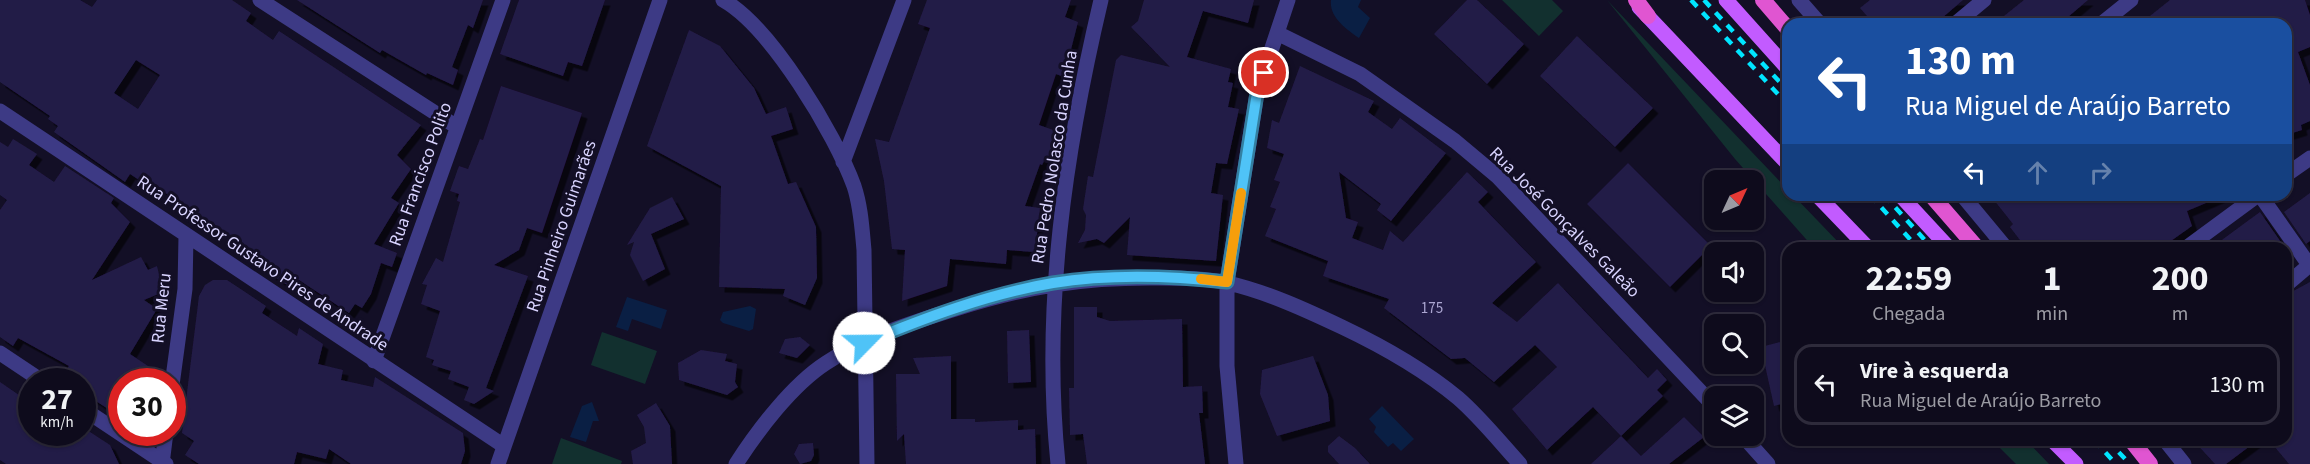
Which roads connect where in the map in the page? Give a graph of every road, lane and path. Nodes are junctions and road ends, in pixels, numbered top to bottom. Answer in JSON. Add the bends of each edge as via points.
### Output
{"nodes":[{"id":1,"x":261,"y":0,"type":"edge"},
{"id":2,"x":503,"y":0,"type":"edge"},
{"id":3,"x":660,"y":0,"type":"edge"},
{"id":4,"x":723,"y":0,"type":"edge"},
{"id":5,"x":904,"y":0,"type":"edge"},
{"id":6,"x":1101,"y":0,"type":"edge"},
{"id":7,"x":1288,"y":0,"type":"edge"},
{"id":8,"x":1634,"y":0,"type":"edge"},
{"id":9,"x":1726,"y":0,"type":"edge"},
{"id":10,"x":1763,"y":0,"type":"edge"},
{"id":11,"x":1799,"y":0,"type":"edge"},
{"id":12,"x":1984,"y":0,"type":"edge"},
{"id":13,"x":2131,"y":0,"type":"edge"},
{"id":14,"x":1648,"y":16,"type":"joint"},
{"id":15,"x":1815,"y":18,"type":"edge"},
{"id":16,"x":1962,"y":18,"type":"edge"},
{"id":17,"x":2108,"y":18,"type":"edge"},
{"id":18,"x":1782,"y":22,"type":"edge"},
{"id":19,"x":1277,"y":33,"type":"junction"},
{"id":20,"x":1782,"y":62,"type":"edge"},
{"id":21,"x":0,"y":111,"type":"edge"},
{"id":22,"x":457,"y":128,"type":"junction"},
{"id":23,"x":1782,"y":158,"type":"edge"},
{"id":24,"x":2310,"y":158,"type":"edge"},
{"id":25,"x":843,"y":162,"type":"junction"},
{"id":26,"x":2292,"y":171,"type":"edge"},
{"id":27,"x":1823,"y":201,"type":"edge"},
{"id":28,"x":1906,"y":201,"type":"edge"},
{"id":29,"x":1936,"y":201,"type":"edge"},
{"id":30,"x":1967,"y":201,"type":"edge"},
{"id":31,"x":2251,"y":201,"type":"edge"},
{"id":32,"x":2263,"y":201,"type":"edge"},
{"id":33,"x":186,"y":236,"type":"junction"},
{"id":34,"x":1862,"y":242,"type":"edge"},
{"id":35,"x":1943,"y":242,"type":"edge"},
{"id":36,"x":1972,"y":242,"type":"edge"},
{"id":37,"x":2001,"y":242,"type":"edge"},
{"id":38,"x":2194,"y":242,"type":"edge"},
{"id":39,"x":2292,"y":280,"type":"edge"},
{"id":40,"x":1227,"y":282,"type":"junction"},
{"id":41,"x":1054,"y":283,"type":"junction"},
{"id":42,"x":864,"y":343,"type":"junction"},
{"id":43,"x":0,"y":353,"type":"edge"},
{"id":44,"x":374,"y":361,"type":"junction"},
{"id":45,"x":22,"y":368,"type":"edge"},
{"id":46,"x":174,"y":368,"type":"edge"},
{"id":47,"x":1704,"y":395,"type":"edge"},
{"id":48,"x":96,"y":417,"type":"edge"},
{"id":49,"x":165,"y":446,"type":"edge"},
{"id":50,"x":504,"y":446,"type":"junction"},
{"id":51,"x":1752,"y":446,"type":"edge"},
{"id":52,"x":2058,"y":446,"type":"edge"},
{"id":53,"x":2133,"y":446,"type":"edge"},
{"id":54,"x":2170,"y":446,"type":"edge"},
{"id":55,"x":1239,"y":462,"type":"edge"},
{"id":56,"x":164,"y":463,"type":"edge"},
{"id":57,"x":498,"y":464,"type":"edge"},
{"id":58,"x":736,"y":464,"type":"edge"},
{"id":59,"x":867,"y":464,"type":"edge"},
{"id":60,"x":1058,"y":464,"type":"edge"},
{"id":61,"x":1520,"y":464,"type":"edge"},
{"id":62,"x":1768,"y":464,"type":"edge"},
{"id":63,"x":2076,"y":464,"type":"edge"},
{"id":64,"x":2149,"y":464,"type":"edge"},
{"id":65,"x":2184,"y":464,"type":"edge"}],
"edges":[{"from":1,"to":22,"type":"street"},
{"from":2,"to":22,"type":"street","name":"Rua Francisco Polito"},
{"from":3,"to":50,"type":"street","name":"Rua Pinheiro Guimarães"},
{"from":4,"to":25,"type":"street","via":[[755,26],[780,58]]},
{"from":5,"to":25,"type":"street"},
{"from":6,"to":41,"type":"street","name":"Rua Pedro Nolasco da Cunha","via":[[1066,179]]},
{"from":7,"to":19,"type":"street"},
{"from":8,"to":14,"type":"highway"},
{"from":9,"to":20,"type":"main road"},
{"from":10,"to":18,"type":"highway"},
{"from":11,"to":15,"type":"street"},
{"from":12,"to":16,"type":"street"},
{"from":13,"to":17,"type":"street"},
{"from":14,"to":23,"type":"main road"},
{"from":19,"to":40,"type":"street","via":[[1257,93]]},
{"from":19,"to":47,"type":"street","name":"Rua José Gonçalves Galeão","via":[[1360,74],[1455,141],[1498,177]]},
{"from":21,"to":33,"type":"street","name":"Rua Professor Gustavo Pires de Andrade"},
{"from":22,"to":44,"type":"street","name":"Rua Francisco Polito"},
{"from":24,"to":26,"type":"street"},
{"from":25,"to":42,"type":"street","via":[[855,187],[861,219]]},
{"from":27,"to":34,"type":"main road"},
{"from":28,"to":35,"type":"main road"},
{"from":29,"to":36,"type":"highway"},
{"from":30,"to":37,"type":"street"},
{"from":31,"to":38,"type":"street"},
{"from":32,"to":39,"type":"street","via":[[2307,262],[2306,268]]},
{"from":33,"to":44,"type":"street","name":"Rua Professor Gustavo Pires de Andrade"},
{"from":33,"to":46,"type":"street","name":"Rua Meru","via":[[185,289]]},
{"from":40,"to":41,"type":"street","via":[[1129,278]]},
{"from":40,"to":55,"type":"street","via":[[1227,366]]},
{"from":40,"to":61,"type":"street","via":[[1308,311],[1415,367],[1459,398]]},
{"from":41,"to":42,"type":"street","via":[[1003,294]]},
{"from":41,"to":60,"type":"street","name":"Rua Pedro Nolasco da Cunha","via":[[1051,382]]},
{"from":42,"to":58,"type":"street","via":[[825,364],[801,385],[753,438]]},
{"from":42,"to":59,"type":"street"},
{"from":43,"to":45,"type":"street"},
{"from":44,"to":50,"type":"street","name":"Rua Professor Gustavo Pires de Andrade"},
{"from":48,"to":56,"type":"street"},
{"from":49,"to":56,"type":"street"},
{"from":50,"to":57,"type":"street","name":"Rua Pinheiro Guimarães"},
{"from":51,"to":62,"type":"street"},
{"from":52,"to":63,"type":"main road"},
{"from":53,"to":64,"type":"highway"},
{"from":54,"to":65,"type":"street"}]}
